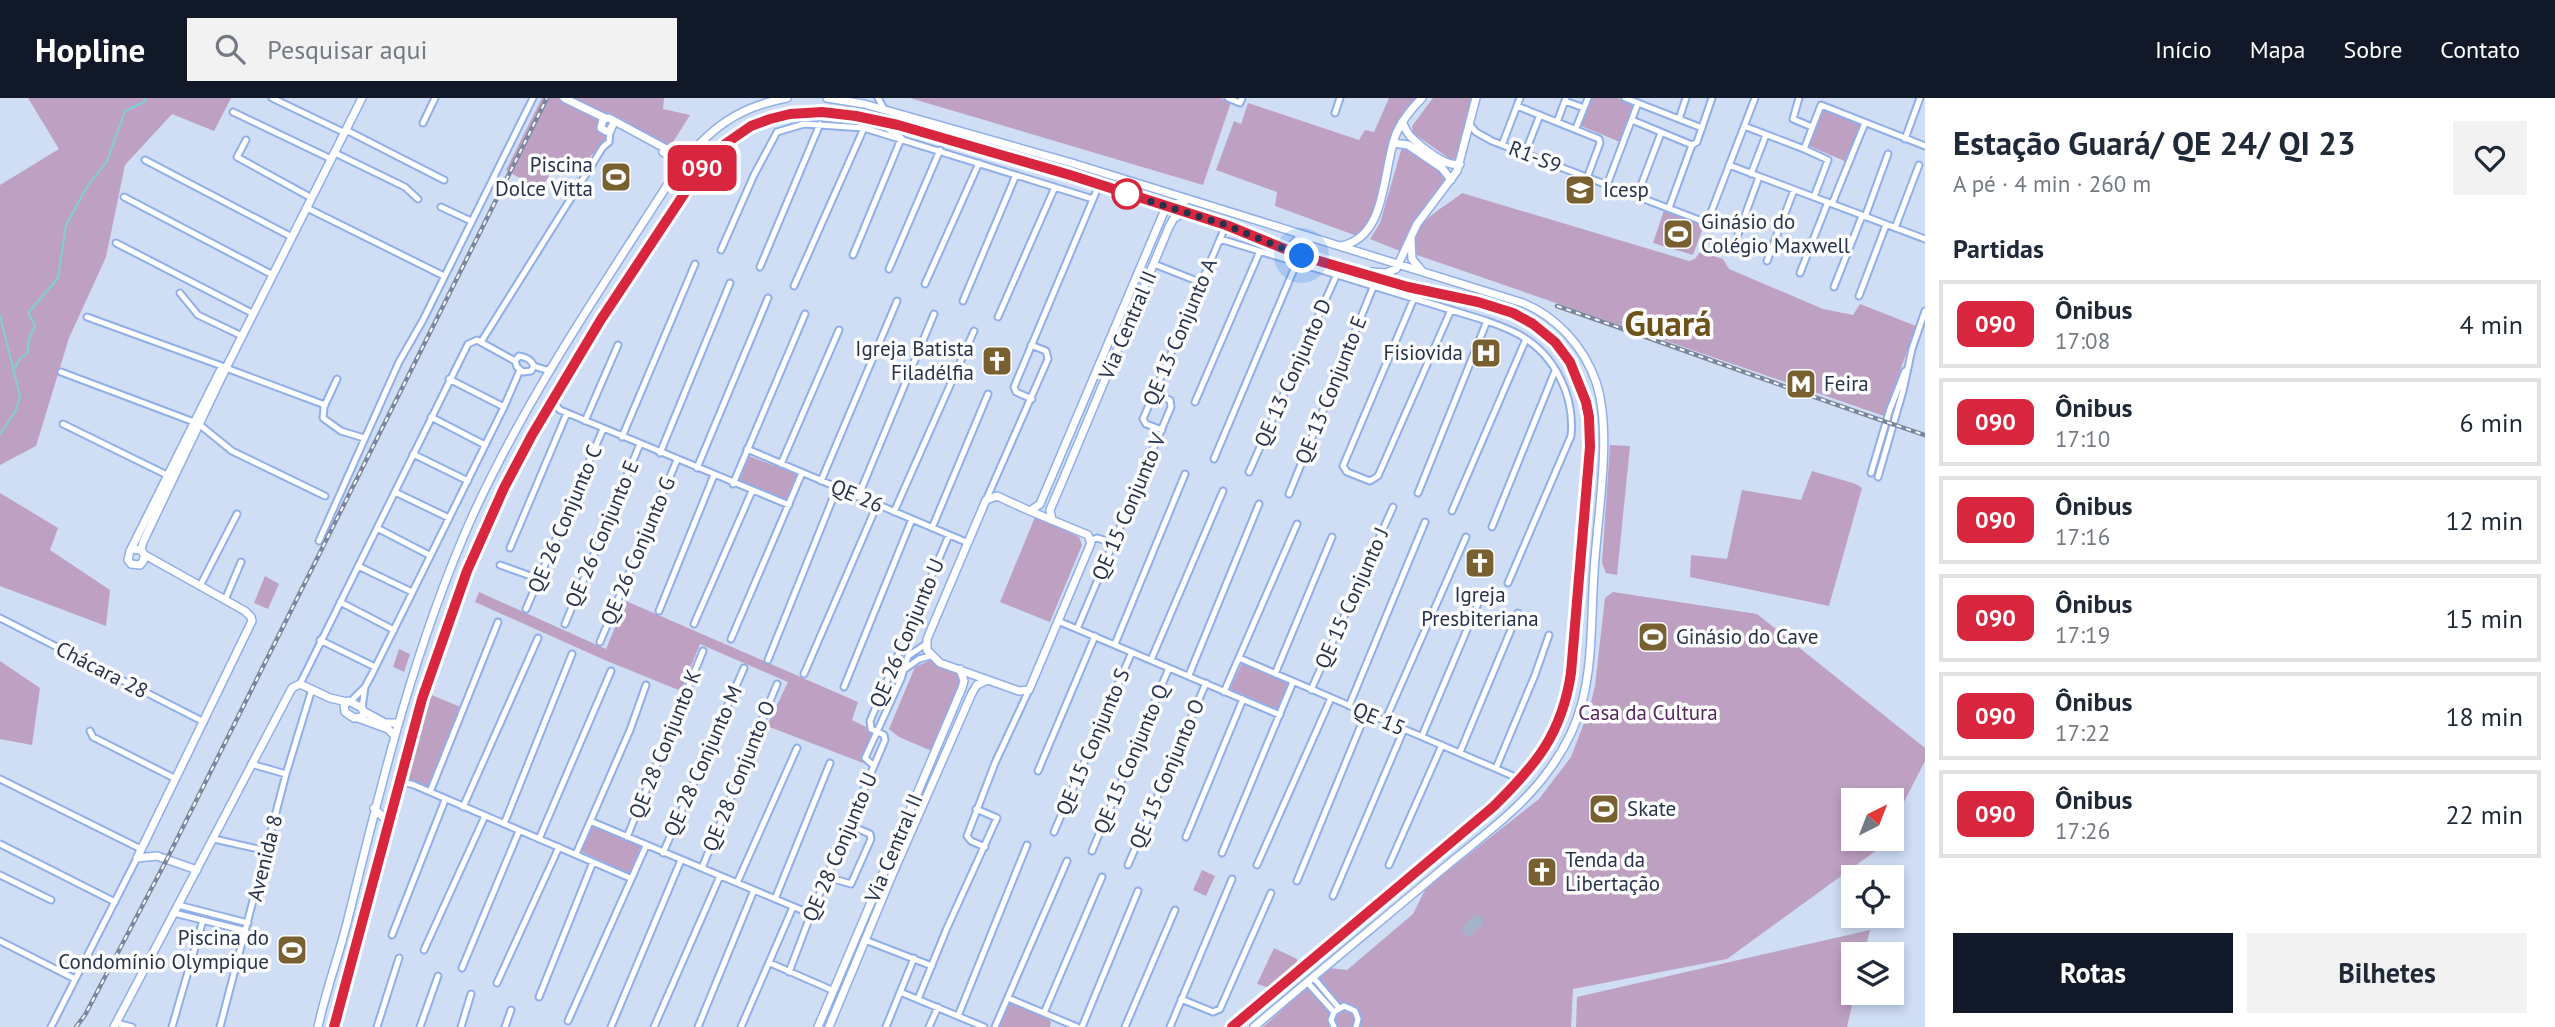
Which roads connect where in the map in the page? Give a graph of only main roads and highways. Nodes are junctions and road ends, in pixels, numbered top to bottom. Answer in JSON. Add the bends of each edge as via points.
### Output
{"nodes":[{"id":1,"x":360,"y":98,"type":"edge"},
{"id":2,"x":564,"y":98,"type":"edge"},
{"id":3,"x":788,"y":98,"type":"edge"},
{"id":4,"x":827,"y":98,"type":"edge"},
{"id":5,"x":1422,"y":98,"type":"edge"},
{"id":6,"x":1476,"y":98,"type":"edge"},
{"id":7,"x":756,"y":106,"type":"junction"},
{"id":8,"x":879,"y":121,"type":"junction"},
{"id":9,"x":1402,"y":122,"type":"junction"},
{"id":10,"x":607,"y":125,"type":"junction"},
{"id":11,"x":751,"y":126,"type":"junction"},
{"id":12,"x":901,"y":139,"type":"road end"},
{"id":13,"x":1393,"y":143,"type":"junction"},
{"id":14,"x":698,"y":144,"type":"junction"},
{"id":15,"x":1009,"y":146,"type":"junction"},
{"id":16,"x":331,"y":155,"type":"junction"},
{"id":17,"x":1007,"y":156,"type":"junction"},
{"id":18,"x":1058,"y":159,"type":"junction"},
{"id":19,"x":1072,"y":163,"type":"junction"},
{"id":20,"x":1460,"y":164,"type":"junction"},
{"id":21,"x":679,"y":167,"type":"junction"},
{"id":22,"x":1053,"y":170,"type":"junction"},
{"id":23,"x":1070,"y":175,"type":"junction"},
{"id":24,"x":1451,"y":180,"type":"junction"},
{"id":25,"x":1191,"y":199,"type":"junction"},
{"id":26,"x":1166,"y":207,"type":"junction"},
{"id":27,"x":1185,"y":213,"type":"junction"},
{"id":28,"x":1412,"y":233,"type":"junction"},
{"id":29,"x":1311,"y":238,"type":"junction"},
{"id":30,"x":1150,"y":245,"type":"junction"},
{"id":31,"x":1338,"y":247,"type":"junction"},
{"id":32,"x":1160,"y":250,"type":"junction"},
{"id":33,"x":1300,"y":259,"type":"junction"},
{"id":34,"x":1399,"y":265,"type":"junction"},
{"id":35,"x":1336,"y":270,"type":"junction"},
{"id":36,"x":1423,"y":272,"type":"junction"},
{"id":37,"x":1123,"y":306,"type":"junction"},
{"id":38,"x":589,"y":308,"type":"junction"},
{"id":39,"x":1134,"y":311,"type":"junction"},
{"id":40,"x":1544,"y":313,"type":"junction"},
{"id":41,"x":600,"y":321,"type":"junction"},
{"id":42,"x":1533,"y":324,"type":"junction"},
{"id":43,"x":240,"y":335,"type":"junction"},
{"id":44,"x":1585,"y":358,"type":"junction"},
{"id":45,"x":1570,"y":362,"type":"junction"},
{"id":46,"x":527,"y":410,"type":"junction"},
{"id":47,"x":197,"y":423,"type":"junction"},
{"id":48,"x":532,"y":435,"type":"junction"},
{"id":49,"x":1590,"y":447,"type":"junction"},
{"id":50,"x":1603,"y":450,"type":"junction"},
{"id":51,"x":1051,"y":478,"type":"junction"},
{"id":52,"x":1062,"y":482,"type":"junction"},
{"id":53,"x":1030,"y":512,"type":"junction"},
{"id":54,"x":1052,"y":520,"type":"junction"},
{"id":55,"x":130,"y":551,"type":"junction"},
{"id":56,"x":143,"y":552,"type":"junction"},
{"id":57,"x":141,"y":565,"type":"junction"},
{"id":58,"x":165,"y":567,"type":"junction"},
{"id":59,"x":422,"y":645,"type":"junction"},
{"id":60,"x":436,"y":656,"type":"junction"},
{"id":61,"x":960,"y":668,"type":"junction"},
{"id":62,"x":987,"y":680,"type":"junction"},
{"id":63,"x":347,"y":705,"type":"junction"},
{"id":64,"x":1565,"y":708,"type":"junction"},
{"id":65,"x":361,"y":712,"type":"junction"},
{"id":66,"x":1578,"y":715,"type":"junction"},
{"id":67,"x":398,"y":723,"type":"junction"},
{"id":68,"x":1558,"y":725,"type":"junction"},
{"id":69,"x":1570,"y":732,"type":"junction"},
{"id":70,"x":395,"y":736,"type":"junction"},
{"id":71,"x":1493,"y":807,"type":"junction"},
{"id":72,"x":374,"y":808,"type":"junction"},
{"id":73,"x":392,"y":815,"type":"junction"},
{"id":74,"x":1502,"y":819,"type":"junction"},
{"id":75,"x":145,"y":841,"type":"junction"},
{"id":76,"x":157,"y":856,"type":"junction"},
{"id":77,"x":197,"y":870,"type":"junction"},
{"id":78,"x":880,"y":892,"type":"junction"},
{"id":79,"x":1350,"y":927,"type":"junction"},
{"id":80,"x":1360,"y":939,"type":"junction"},
{"id":81,"x":330,"y":982,"type":"junction"},
{"id":82,"x":344,"y":989,"type":"junction"},
{"id":83,"x":1276,"y":989,"type":"junction"},
{"id":84,"x":325,"y":1000,"type":"junction"},
{"id":85,"x":1285,"y":1001,"type":"junction"},
{"id":86,"x":339,"y":1006,"type":"junction"},
{"id":87,"x":115,"y":1025,"type":"edge"},
{"id":88,"x":318,"y":1027,"type":"edge"},
{"id":89,"x":334,"y":1027,"type":"edge"},
{"id":90,"x":818,"y":1027,"type":"edge"},
{"id":91,"x":829,"y":1027,"type":"edge"},
{"id":92,"x":1232,"y":1027,"type":"edge"},
{"id":93,"x":1254,"y":1027,"type":"edge"}],
"edges":[{"from":1,"to":16,"type":"main road"},
{"from":2,"to":10,"type":"main road","via":[[590,110]]},
{"from":3,"to":7,"type":"main road"},
{"from":4,"to":15,"type":"main road","via":[[884,109]]},
{"from":5,"to":9,"type":"main road"},
{"from":6,"to":20,"type":"main road"},
{"from":7,"to":11,"type":"main road","via":[[748,117]]},
{"from":7,"to":14,"type":"main road","via":[[720,124]]},
{"from":8,"to":11,"type":"main road","via":[[822,112],[790,114]]},
{"from":8,"to":12,"type":"main road"},
{"from":8,"to":17,"type":"main road"},
{"from":9,"to":13,"type":"main road"},
{"from":9,"to":20,"type":"main road","via":[[1409,136],[1448,164]]},
{"from":10,"to":14,"type":"main road","via":[[672,152]]},
{"from":10,"to":21,"type":"main road","via":[[676,160]]},
{"from":11,"to":41,"type":"main road","via":[[725,144],[690,185]]},
{"from":13,"to":24,"type":"main road","via":[[1408,145]]},
{"from":13,"to":31,"type":"main road","via":[[1372,224],[1356,242]]},
{"from":14,"to":21,"type":"main road"},
{"from":15,"to":17,"type":"main road","via":[[1012,152]]},
{"from":15,"to":18,"type":"main road"},
{"from":16,"to":43,"type":"main road"},
{"from":16,"to":43,"type":"main road"},
{"from":17,"to":22,"type":"main road"},
{"from":18,"to":19,"type":"main road"},
{"from":18,"to":22,"type":"main road","via":[[1061,167]]},
{"from":19,"to":23,"type":"main road"},
{"from":19,"to":25,"type":"main road"},
{"from":20,"to":24,"type":"main road"},
{"from":21,"to":38,"type":"main road"},
{"from":22,"to":23,"type":"main road"},
{"from":23,"to":26,"type":"main road"},
{"from":24,"to":28,"type":"main road"},
{"from":25,"to":26,"type":"main road"},
{"from":25,"to":29,"type":"main road"},
{"from":26,"to":27,"type":"main road"},
{"from":26,"to":30,"type":"main road","name":"Via Central II"},
{"from":27,"to":32,"type":"main road","name":"Via Central II","via":[[1172,220]]},
{"from":27,"to":33,"type":"main road","via":[[1226,225]]},
{"from":28,"to":34,"type":"main road"},
{"from":28,"to":36,"type":"main road","via":[[1412,258]]},
{"from":29,"to":31,"type":"main road"},
{"from":29,"to":33,"type":"main road","via":[[1293,244]]},
{"from":30,"to":32,"type":"main road"},
{"from":30,"to":37,"type":"main road","name":"Via Central II"},
{"from":31,"to":34,"type":"main road"},
{"from":32,"to":39,"type":"main road","name":"Via Central II"},
{"from":33,"to":35,"type":"main road"},
{"from":34,"to":35,"type":"main road","via":[[1381,274],[1356,267]]},
{"from":34,"to":36,"type":"main road"},
{"from":35,"to":42,"type":"main road","via":[[1478,302]]},
{"from":36,"to":40,"type":"main road"},
{"from":37,"to":39,"type":"main road"},
{"from":37,"to":51,"type":"main road","name":"Via Central II"},
{"from":38,"to":41,"type":"main road"},
{"from":38,"to":46,"type":"main road"},
{"from":39,"to":52,"type":"main road","name":"Via Central II"},
{"from":40,"to":42,"type":"main road","via":[[1534,316]]},
{"from":40,"to":44,"type":"main road"},
{"from":41,"to":48,"type":"main road"},
{"from":42,"to":45,"type":"main road"},
{"from":43,"to":47,"type":"main road"},
{"from":44,"to":45,"type":"main road"},
{"from":44,"to":50,"type":"main road","via":[[1601,399]]},
{"from":45,"to":49,"type":"main road","via":[[1586,402]]},
{"from":46,"to":48,"type":"main road","via":[[524,429]]},
{"from":46,"to":59,"type":"main road","via":[[473,516]]},
{"from":47,"to":55,"type":"main road"},
{"from":47,"to":56,"type":"main road"},
{"from":48,"to":60,"type":"main road","via":[[470,563]]},
{"from":49,"to":50,"type":"main road","via":[[1598,444]]},
{"from":49,"to":64,"type":"main road"},
{"from":50,"to":66,"type":"main road","via":[[1591,639]]},
{"from":51,"to":52,"type":"main road"},
{"from":51,"to":53,"type":"main road","name":"Via Central II","via":[[1038,507]]},
{"from":52,"to":54,"type":"main road","name":"Via Central II","via":[[1049,515]]},
{"from":53,"to":54,"type":"main road"},
{"from":53,"to":61,"type":"main road","via":[[997,496],[986,500],[966,542],[926,644],[930,656]]},
{"from":54,"to":62,"type":"main road","via":[[1088,535],[1090,547],[1029,690],[1012,690]]},
{"from":55,"to":56,"type":"main road","via":[[137,548]]},
{"from":55,"to":57,"type":"main road","via":[[128,560]]},
{"from":56,"to":57,"type":"main road"},
{"from":56,"to":58,"type":"main road"},
{"from":57,"to":58,"type":"main road"},
{"from":58,"to":75,"type":"main road","via":[[249,614],[252,624]]},
{"from":59,"to":60,"type":"main road","via":[[433,648]]},
{"from":59,"to":67,"type":"main road"},
{"from":60,"to":73,"type":"main road"},
{"from":61,"to":62,"type":"main road"},
{"from":61,"to":78,"type":"main road","name":"Via Central II","via":[[962,688]]},
{"from":62,"to":78,"type":"main road","name":"Via Central II","via":[[972,692]]},
{"from":63,"to":65,"type":"main road"},
{"from":63,"to":65,"type":"main road","via":[[350,716]]},
{"from":63,"to":77,"type":"main road","via":[[295,684]]},
{"from":64,"to":66,"type":"main road","via":[[1572,716]]},
{"from":64,"to":68,"type":"main road"},
{"from":65,"to":67,"type":"main road","via":[[385,723]]},
{"from":65,"to":70,"type":"main road"},
{"from":66,"to":69,"type":"main road"},
{"from":67,"to":70,"type":"main road"},
{"from":68,"to":69,"type":"main road","via":[[1568,726]]},
{"from":68,"to":71,"type":"main road","via":[[1520,779]]},
{"from":69,"to":74,"type":"main road","via":[[1549,771]]},
{"from":70,"to":72,"type":"main road"},
{"from":71,"to":74,"type":"main road","via":[[1494,816]]},
{"from":71,"to":79,"type":"main road"},
{"from":72,"to":73,"type":"main road","via":[[383,817]]},
{"from":72,"to":81,"type":"main road"},
{"from":73,"to":82,"type":"main road"},
{"from":74,"to":80,"type":"main road"},
{"from":75,"to":76,"type":"main road"},
{"from":75,"to":76,"type":"main road","via":[[137,858]]},
{"from":76,"to":77,"type":"main road"},
{"from":77,"to":87,"type":"main road"},
{"from":78,"to":90,"type":"main road","name":"Via Central II"},
{"from":78,"to":91,"type":"main road","name":"Via Central II"},
{"from":79,"to":80,"type":"main road","via":[[1360,932]]},
{"from":79,"to":83,"type":"main road"},
{"from":80,"to":85,"type":"main road"},
{"from":81,"to":82,"type":"main road","via":[[334,990]]},
{"from":81,"to":84,"type":"main road"},
{"from":82,"to":86,"type":"main road"},
{"from":83,"to":85,"type":"main road","via":[[1276,997]]},
{"from":83,"to":92,"type":"main road"},
{"from":84,"to":86,"type":"main road","via":[[334,996]]},
{"from":84,"to":88,"type":"main road"},
{"from":85,"to":93,"type":"main road"},
{"from":86,"to":89,"type":"main road"}]}
